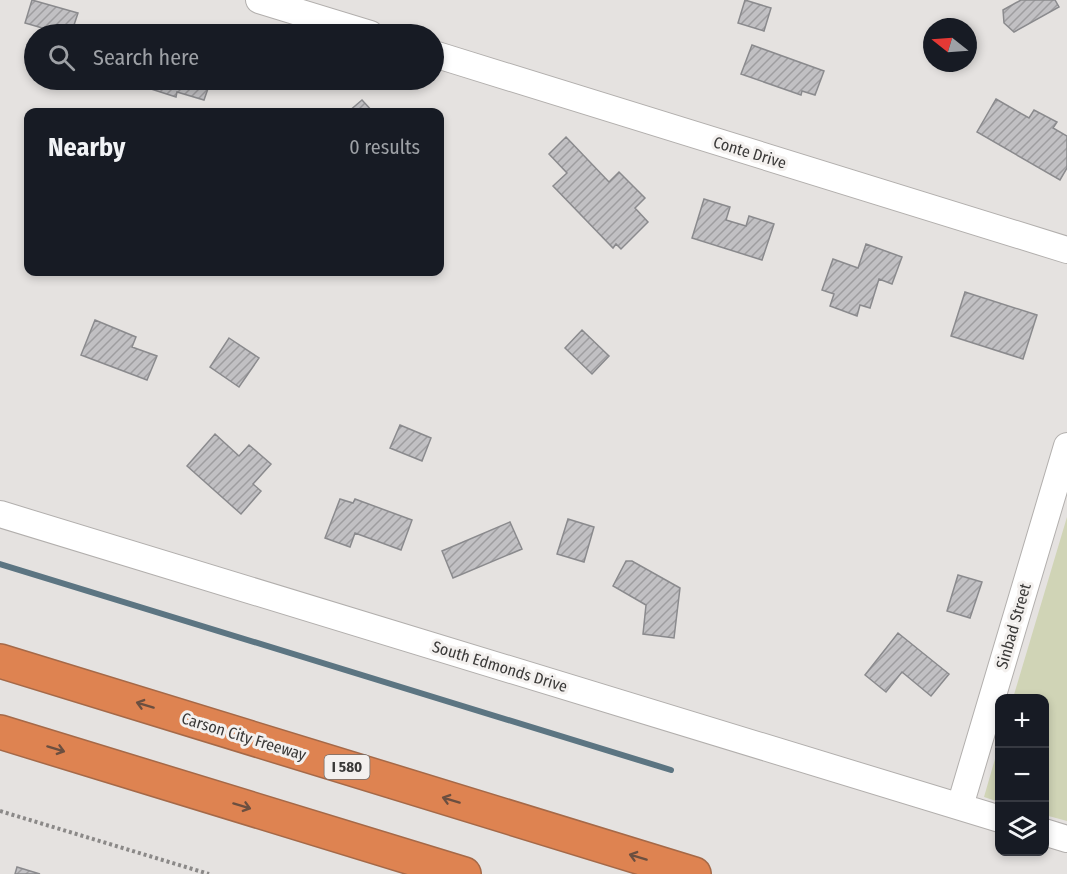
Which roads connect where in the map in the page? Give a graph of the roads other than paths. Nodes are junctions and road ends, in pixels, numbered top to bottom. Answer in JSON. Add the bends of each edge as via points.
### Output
{"nodes":[{"id":1,"x":259,"y":0,"type":"edge"},
{"id":2,"x":337,"y":24,"type":"edge"},
{"id":3,"x":444,"y":57,"type":"edge"},
{"id":4,"x":1067,"y":250,"type":"edge"},
{"id":5,"x":1067,"y":446,"type":"edge"},
{"id":6,"x":0,"y":514,"type":"edge"},
{"id":7,"x":0,"y":661,"type":"edge"},
{"id":8,"x":0,"y":732,"type":"edge"},
{"id":9,"x":960,"y":806,"type":"junction"},
{"id":10,"x":995,"y":818,"type":"edge"},
{"id":11,"x":1049,"y":834,"type":"edge"},
{"id":12,"x":1067,"y":839,"type":"edge"},
{"id":13,"x":464,"y":874,"type":"edge"},
{"id":14,"x":694,"y":874,"type":"edge"}],
"edges":[{"from":1,"to":2,"type":"street"},
{"from":3,"to":4,"type":"street","name":"Conte Drive"},
{"from":5,"to":9,"type":"street","name":"Sinbad Street"},
{"from":6,"to":9,"type":"street","name":"South Edmonds Drive"},
{"from":14,"to":7,"type":"highway","name":"Carson City Freeway","number":"I 580","one_way":true},
{"from":8,"to":13,"type":"highway","one_way":true},
{"from":9,"to":10,"type":"street","name":"South Edmonds Drive"},
{"from":11,"to":12,"type":"street"}]}
